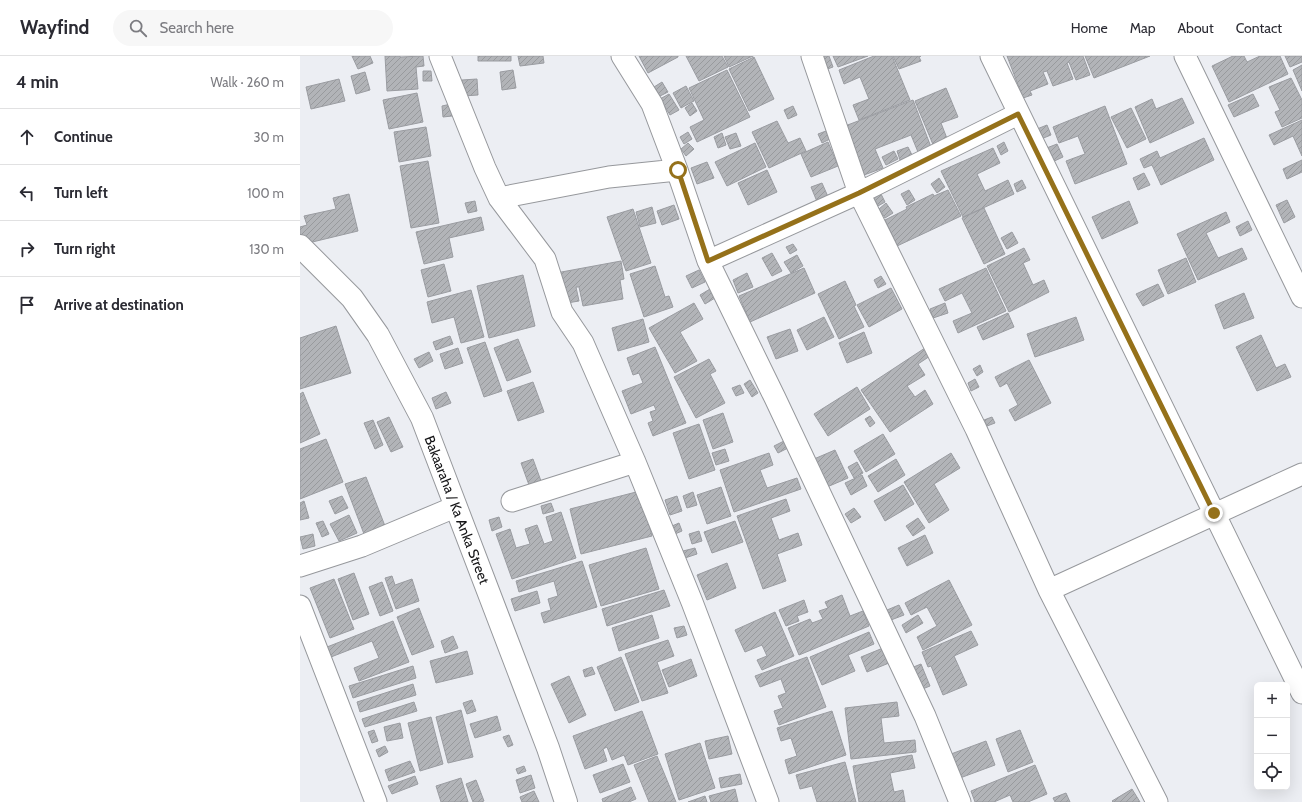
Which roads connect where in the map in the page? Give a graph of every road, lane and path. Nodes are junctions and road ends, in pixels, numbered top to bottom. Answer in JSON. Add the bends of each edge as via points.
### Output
{"nodes":[{"id":1,"x":440,"y":56,"type":"edge"},
{"id":2,"x":622,"y":56,"type":"edge"},
{"id":3,"x":812,"y":56,"type":"edge"},
{"id":4,"x":991,"y":56,"type":"edge"},
{"id":5,"x":1185,"y":56,"type":"edge"},
{"id":6,"x":1018,"y":114,"type":"junction"},
{"id":7,"x":678,"y":170,"type":"junction"},
{"id":8,"x":859,"y":193,"type":"junction"},
{"id":9,"x":499,"y":198,"type":"junction"},
{"id":10,"x":300,"y":246,"type":"edge"},
{"id":11,"x":708,"y":261,"type":"junction"},
{"id":12,"x":1302,"y":297,"type":"edge"},
{"id":13,"x":635,"y":462,"type":"junction"},
{"id":14,"x":1302,"y":474,"type":"edge"},
{"id":15,"x":512,"y":501,"type":"dead end"},
{"id":16,"x":455,"y":507,"type":"junction"},
{"id":17,"x":1214,"y":513,"type":"junction"},
{"id":18,"x":300,"y":566,"type":"edge"},
{"id":19,"x":1049,"y":590,"type":"junction"},
{"id":20,"x":300,"y":606,"type":"edge"},
{"id":21,"x":1302,"y":693,"type":"edge"},
{"id":22,"x":376,"y":802,"type":"edge"},
{"id":23,"x":566,"y":802,"type":"edge"},
{"id":24,"x":768,"y":802,"type":"edge"},
{"id":25,"x":960,"y":802,"type":"edge"},
{"id":26,"x":1157,"y":802,"type":"edge"}],
"edges":[{"from":1,"to":9,"type":"street"},
{"from":2,"to":7,"type":"street","via":[[652,104]]},
{"from":3,"to":8,"type":"street"},
{"from":4,"to":6,"type":"street"},
{"from":5,"to":12,"type":"street"},
{"from":6,"to":8,"type":"street"},
{"from":6,"to":17,"type":"street"},
{"from":7,"to":9,"type":"street","via":[[609,177]]},
{"from":7,"to":11,"type":"street"},
{"from":8,"to":11,"type":"street"},
{"from":8,"to":19,"type":"street","via":[[976,429]]},
{"from":9,"to":13,"type":"street","via":[[545,259],[562,312],[583,343]]},
{"from":10,"to":16,"type":"street","name":"Bakaaraha / Ka Anka Street","via":[[352,298],[378,335],[422,418]]},
{"from":11,"to":25,"type":"street","via":[[925,716]]},
{"from":13,"to":15,"type":"street"},
{"from":13,"to":24,"type":"street","via":[[692,602]]},
{"from":14,"to":17,"type":"street"},
{"from":16,"to":18,"type":"street","via":[[362,546]]},
{"from":16,"to":23,"type":"street","name":"Bakaaraha / Ka Anka Street","via":[[548,748]]},
{"from":17,"to":19,"type":"street"},
{"from":17,"to":21,"type":"street"},
{"from":19,"to":26,"type":"street"},
{"from":20,"to":22,"type":"street"}]}
